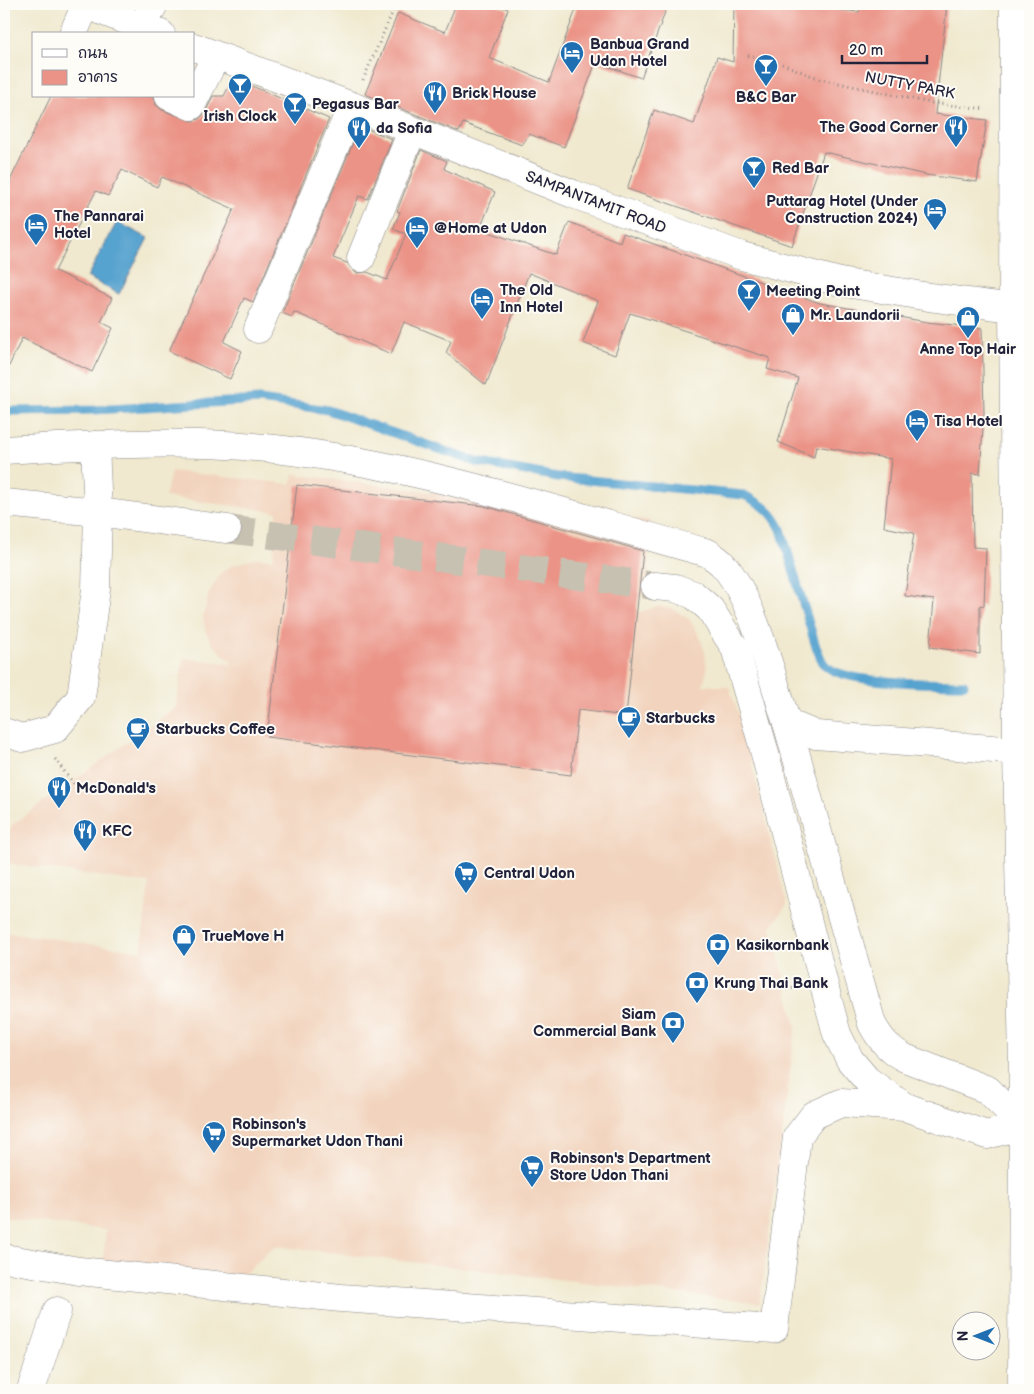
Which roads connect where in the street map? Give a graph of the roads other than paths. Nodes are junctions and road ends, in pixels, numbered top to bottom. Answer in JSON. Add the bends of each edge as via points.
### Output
{"nodes":[{"id":1,"x":85,"y":4,"type":"edge"},
{"id":2,"x":1014,"y":4,"type":"edge"},
{"id":3,"x":153,"y":21,"type":"edge"},
{"id":4,"x":74,"y":32,"type":"edge"},
{"id":5,"x":205,"y":52,"type":"edge"},
{"id":6,"x":195,"y":91,"type":"edge"},
{"id":7,"x":173,"y":98,"type":"edge"},
{"id":8,"x":193,"y":98,"type":"edge"},
{"id":9,"x":352,"y":106,"type":"junction"},
{"id":10,"x":412,"y":131,"type":"junction"},
{"id":11,"x":361,"y":258,"type":"dead end"},
{"id":12,"x":1022,"y":308,"type":"edge"},
{"id":13,"x":258,"y":330,"type":"dead end"},
{"id":14,"x":95,"y":445,"type":"junction"},
{"id":15,"x":4,"y":450,"type":"edge"},
{"id":16,"x":4,"y":503,"type":"edge"},
{"id":17,"x":98,"y":512,"type":"junction"},
{"id":18,"x":227,"y":529,"type":"tunnel mouth"},
{"id":19,"x":655,"y":586,"type":"tunnel mouth"},
{"id":20,"x":787,"y":723,"type":"junction"},
{"id":21,"x":4,"y":732,"type":"edge"},
{"id":22,"x":1024,"y":751,"type":"edge"},
{"id":23,"x":905,"y":1107,"type":"junction"},
{"id":24,"x":1027,"y":1126,"type":"edge"},
{"id":25,"x":4,"y":1258,"type":"edge"},
{"id":26,"x":57,"y":1311,"type":"dead end"},
{"id":27,"x":31,"y":1390,"type":"edge"},
{"id":28,"x":1022,"y":1390,"type":"edge"}],
"edges":[{"from":1,"to":3,"type":"street"},
{"from":1,"to":4,"type":"street"},
{"from":2,"to":12,"type":"street","via":[[1013,111]]},
{"from":5,"to":6,"type":"street"},
{"from":5,"to":9,"type":"street","name":"SAMPANTAMIT ROAD"},
{"from":7,"to":8,"type":"street","via":[[191,106]]},
{"from":9,"to":10,"type":"street","name":"SAMPANTAMIT ROAD"},
{"from":9,"to":13,"type":"street"},
{"from":10,"to":11,"type":"street"},
{"from":10,"to":12,"type":"street","name":"SAMPANTAMIT ROAD","via":[[742,256],[840,282]]},
{"from":12,"to":22,"type":"street"},
{"from":14,"to":15,"type":"street"},
{"from":14,"to":17,"type":"street"},
{"from":14,"to":20,"type":"street","via":[[188,444],[274,448],[385,466],[708,553],[732,576],[749,610]]},
{"from":16,"to":17,"type":"street"},
{"from":17,"to":18,"type":"street"},
{"from":17,"to":21,"type":"street","via":[[96,589],[81,697],[56,729],[22,738]]},
{"from":19,"to":23,"type":"street","via":[[675,588],[694,595],[710,609],[735,648],[837,1034],[850,1060],[867,1080]]},
{"from":20,"to":22,"type":"street","via":[[816,735]]},
{"from":20,"to":24,"type":"street","via":[[872,1024],[880,1039],[899,1055],[988,1090]]},
{"from":22,"to":24,"type":"street"},
{"from":23,"to":24,"type":"street","via":[[987,1135]]},
{"from":23,"to":25,"type":"street","via":[[841,1103],[814,1115],[797,1137],[774,1329],[341,1298],[79,1271]]},
{"from":24,"to":28,"type":"street"},
{"from":26,"to":27,"type":"street"}]}
